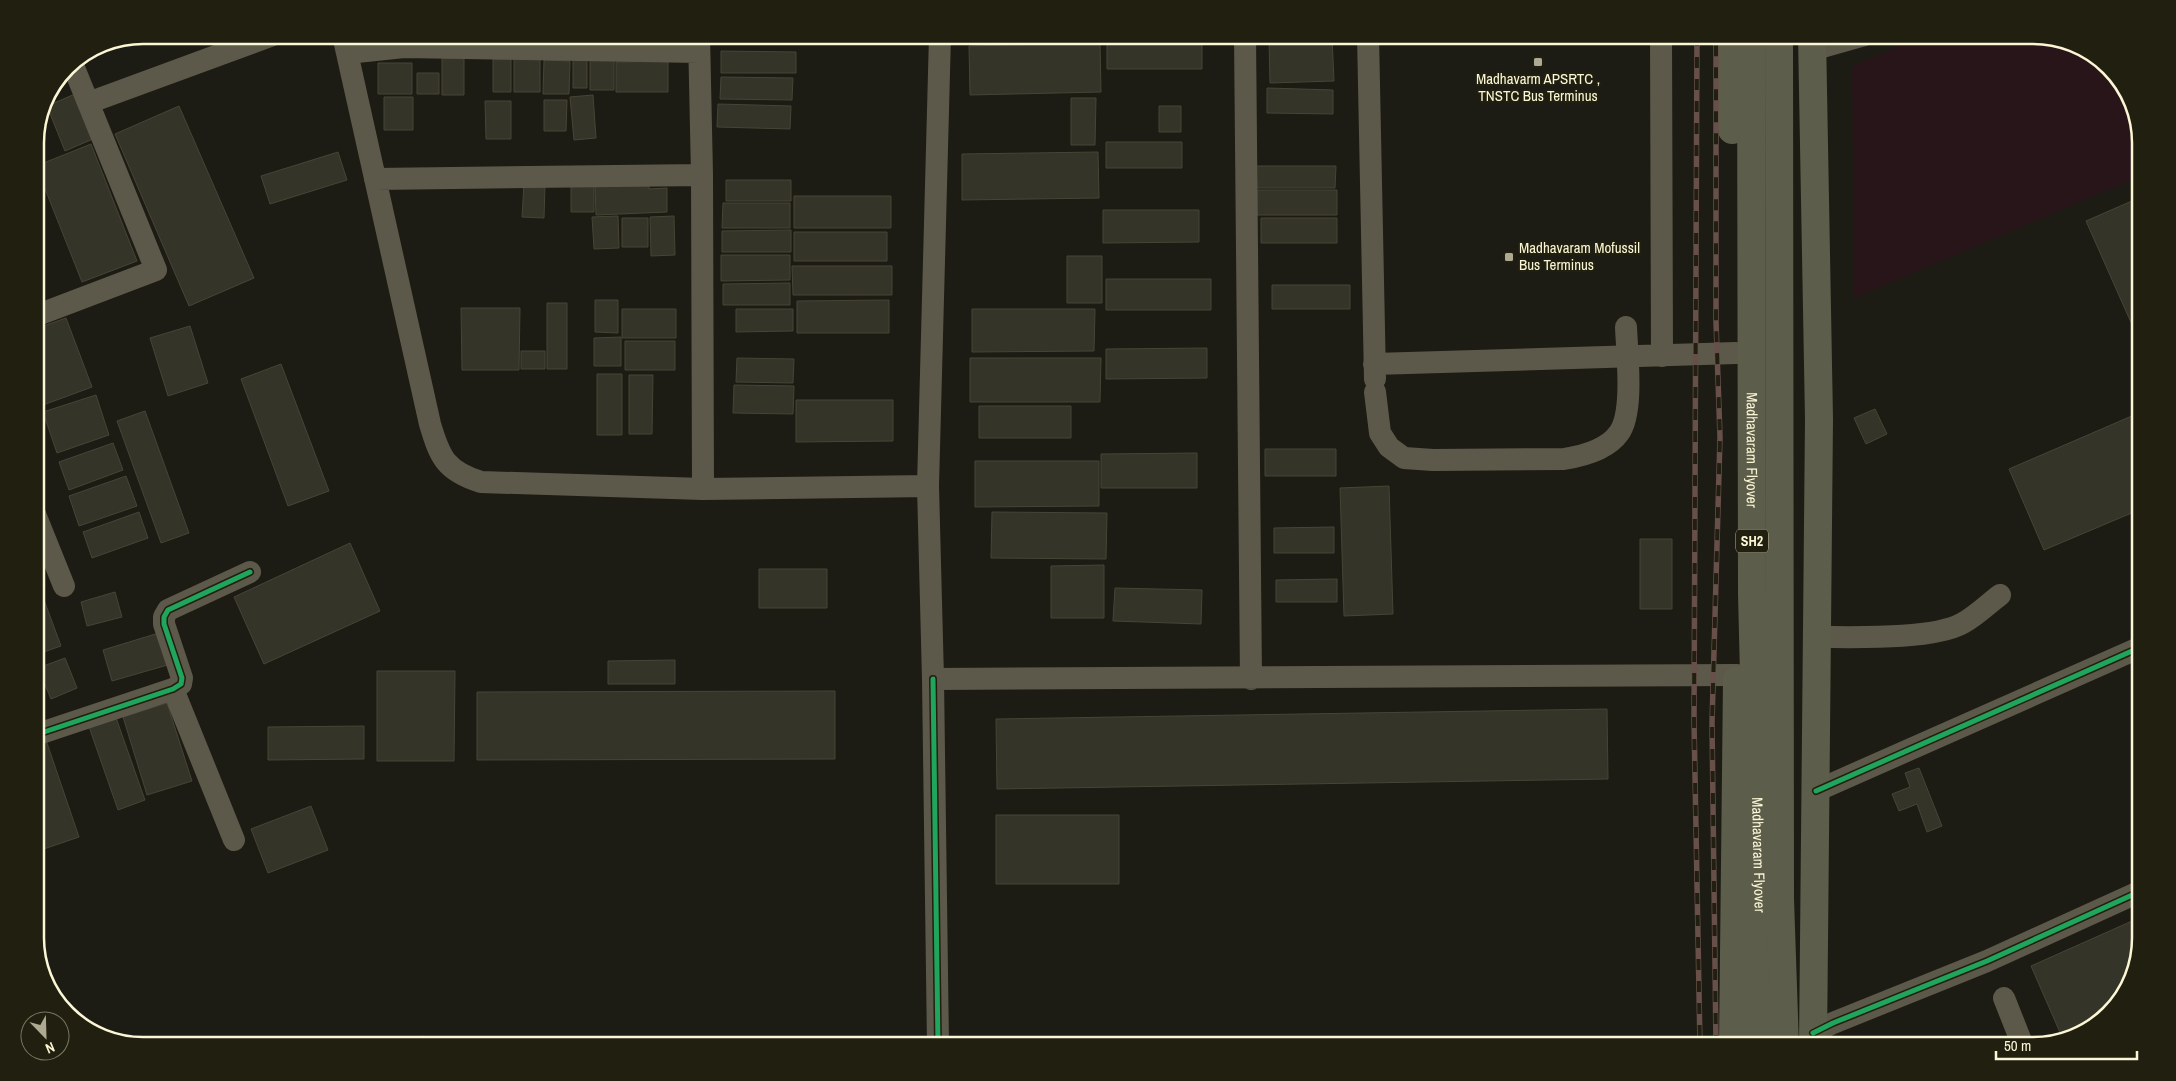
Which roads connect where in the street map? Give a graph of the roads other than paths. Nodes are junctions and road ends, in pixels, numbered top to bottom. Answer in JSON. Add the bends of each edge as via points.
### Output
{"nodes":[{"id":1,"x":249,"y":44,"type":"edge"},
{"id":2,"x":345,"y":44,"type":"edge"},
{"id":3,"x":699,"y":44,"type":"edge"},
{"id":4,"x":940,"y":44,"type":"edge"},
{"id":5,"x":1245,"y":44,"type":"edge"},
{"id":6,"x":1368,"y":44,"type":"edge"},
{"id":7,"x":1661,"y":44,"type":"edge"},
{"id":8,"x":1730,"y":44,"type":"edge"},
{"id":9,"x":1750,"y":44,"type":"edge"},
{"id":10,"x":1779,"y":44,"type":"edge"},
{"id":11,"x":1812,"y":44,"type":"edge"},
{"id":12,"x":75,"y":71,"type":"edge"},
{"id":13,"x":88,"y":103,"type":"junction"},
{"id":14,"x":702,"y":175,"type":"junction"},
{"id":15,"x":375,"y":179,"type":"junction"},
{"id":16,"x":44,"y":313,"type":"edge"},
{"id":17,"x":1626,"y":327,"type":"dead end"},
{"id":18,"x":1736,"y":353,"type":"junction"},
{"id":19,"x":1662,"y":356,"type":"junction"},
{"id":20,"x":1374,"y":364,"type":"junction"},
{"id":21,"x":928,"y":486,"type":"junction"},
{"id":22,"x":702,"y":489,"type":"junction"},
{"id":23,"x":44,"y":536,"type":"edge"},
{"id":24,"x":250,"y":572,"type":"dead end"},
{"id":25,"x":64,"y":586,"type":"dead end"},
{"id":26,"x":2000,"y":595,"type":"dead end"},
{"id":27,"x":1818,"y":637,"type":"junction"},
{"id":28,"x":2132,"y":652,"type":"edge"},
{"id":29,"x":1737,"y":675,"type":"junction"},
{"id":30,"x":933,"y":679,"type":"junction"},
{"id":31,"x":1251,"y":679,"type":"junction"},
{"id":32,"x":173,"y":689,"type":"junction"},
{"id":33,"x":44,"y":732,"type":"edge"},
{"id":34,"x":1816,"y":791,"type":"junction"},
{"id":35,"x":234,"y":840,"type":"dead end"},
{"id":36,"x":2132,"y":896,"type":"edge"},
{"id":37,"x":2004,"y":998,"type":"dead end"},
{"id":38,"x":938,"y":1037,"type":"edge"},
{"id":39,"x":1733,"y":1037,"type":"edge"},
{"id":40,"x":1757,"y":1037,"type":"edge"},
{"id":41,"x":1785,"y":1037,"type":"edge"},
{"id":42,"x":1813,"y":1037,"type":"edge"},
{"id":43,"x":1817,"y":1037,"type":"edge"},
{"id":44,"x":2019,"y":1037,"type":"edge"}],
"edges":[{"from":1,"to":13,"type":"street"},
{"from":2,"to":3,"type":"street","via":[[404,47]]},
{"from":2,"to":15,"type":"street"},
{"from":3,"to":14,"type":"street"},
{"from":4,"to":21,"type":"street"},
{"from":5,"to":31,"type":"street"},
{"from":6,"to":20,"type":"street"},
{"from":7,"to":19,"type":"street"},
{"from":8,"to":18,"type":"main road"},
{"from":9,"to":40,"type":"main road","name":"Madhavaram Flyover","number":"SH2","via":[[1752,584],[1760,918]]},
{"from":10,"to":41,"type":"main road","name":"Madhavaram Flyover","number":"SH2","via":[[1780,899]]},
{"from":11,"to":27,"type":"main road","via":[[1819,419]]},
{"from":12,"to":13,"type":"street"},
{"from":13,"to":16,"type":"street","via":[[156,270]]},
{"from":14,"to":15,"type":"street"},
{"from":14,"to":22,"type":"street"},
{"from":15,"to":22,"type":"street","via":[[430,424],[446,463],[462,476],[481,482]]},
{"from":17,"to":20,"type":"street","bridge":true,"via":[[1626,418],[1619,433],[1609,442],[1580,457],[1404,458],[1389,447],[1380,433]]},
{"from":18,"to":19,"type":"street"},
{"from":18,"to":29,"type":"main road"},
{"from":19,"to":20,"type":"street"},
{"from":21,"to":22,"type":"street"},
{"from":21,"to":30,"type":"street"},
{"from":23,"to":25,"type":"street"},
{"from":24,"to":32,"type":"street","via":[[168,610],[164,624],[182,678],[181,684]]},
{"from":26,"to":27,"type":"street","via":[[1962,624],[1938,633]]},
{"from":27,"to":34,"type":"main road"},
{"from":28,"to":34,"type":"street"},
{"from":29,"to":31,"type":"street"},
{"from":29,"to":39,"type":"main road"},
{"from":30,"to":31,"type":"street"},
{"from":30,"to":38,"type":"street"},
{"from":32,"to":33,"type":"street"},
{"from":32,"to":35,"type":"street"},
{"from":34,"to":42,"type":"main road"},
{"from":36,"to":43,"type":"street","via":[[1987,961],[1833,1023]]},
{"from":37,"to":44,"type":"street"}]}
